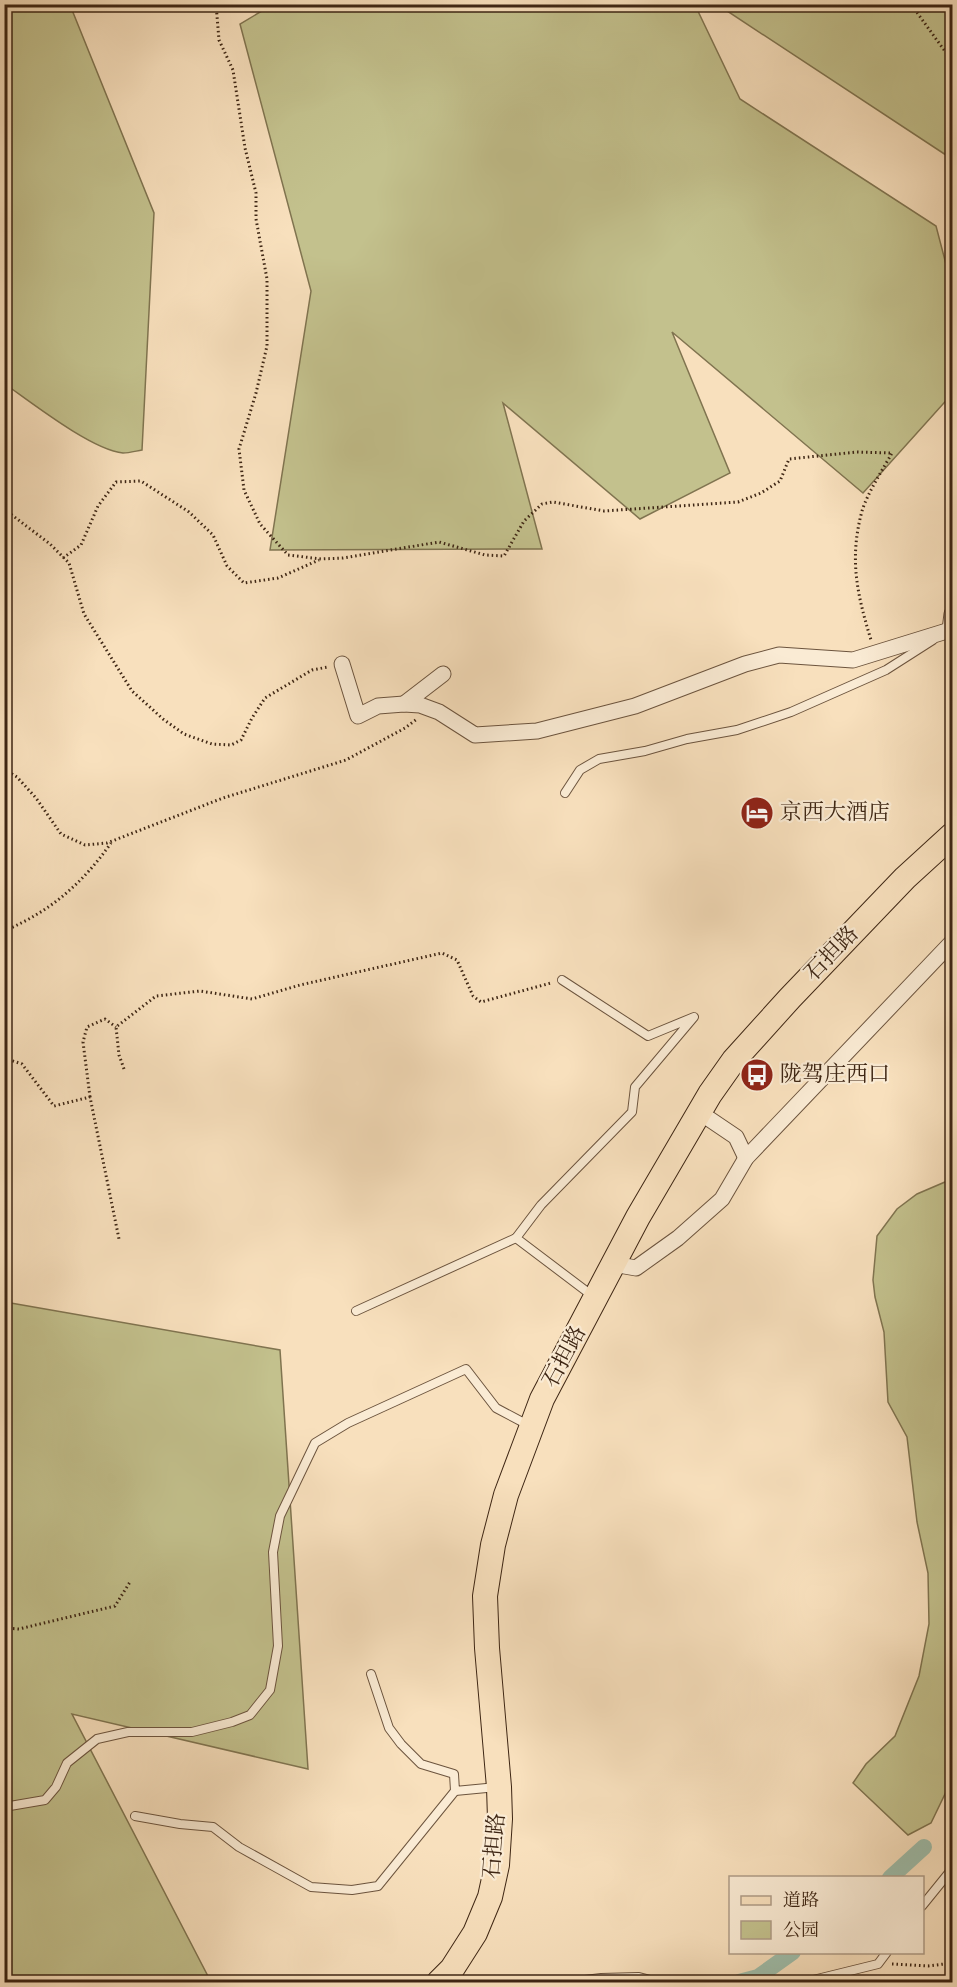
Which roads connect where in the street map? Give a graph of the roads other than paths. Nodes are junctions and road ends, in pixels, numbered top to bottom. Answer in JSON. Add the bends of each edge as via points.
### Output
{"nodes":[{"id":1,"x":952,"y":614,"type":"edge"},
{"id":2,"x":951,"y":631,"type":"edge"},
{"id":3,"x":342,"y":664,"type":"road end"},
{"id":4,"x":443,"y":674,"type":"dead end"},
{"id":5,"x":404,"y":704,"type":"junction"},
{"id":6,"x":565,"y":793,"type":"dead end"},
{"id":7,"x":952,"y":835,"type":"edge"},
{"id":8,"x":952,"y":942,"type":"edge"},
{"id":9,"x":562,"y":980,"type":"road end"},
{"id":10,"x":699,"y":1112,"type":"junction"},
{"id":11,"x":746,"y":1158,"type":"junction"},
{"id":12,"x":516,"y":1238,"type":"junction"},
{"id":13,"x":613,"y":1264,"type":"junction"},
{"id":14,"x":595,"y":1298,"type":"junction"},
{"id":15,"x":356,"y":1311,"type":"dead end"},
{"id":16,"x":531,"y":1427,"type":"junction"},
{"id":17,"x":371,"y":1674,"type":"dead end"},
{"id":18,"x":499,"y":1787,"type":"junction"},
{"id":19,"x":455,"y":1791,"type":"junction"},
{"id":20,"x":4,"y":1807,"type":"edge"},
{"id":21,"x":135,"y":1816,"type":"dead end"},
{"id":22,"x":952,"y":1869,"type":"edge"},
{"id":23,"x":924,"y":1904,"type":"edge"},
{"id":24,"x":886,"y":1954,"type":"edge"},
{"id":25,"x":439,"y":1983,"type":"edge"},
{"id":26,"x":569,"y":1983,"type":"edge"},
{"id":27,"x":658,"y":1983,"type":"edge"},
{"id":28,"x":805,"y":1983,"type":"edge"}],
"edges":[{"from":1,"to":2,"type":"street"},
{"from":2,"to":5,"type":"street","via":[[853,660],[779,655],[635,706],[537,731],[475,735],[439,712]]},
{"from":2,"to":6,"type":"lane","via":[[886,670],[791,712],[737,730],[599,759],[580,770]]},
{"from":3,"to":5,"type":"street","via":[[358,716],[378,706]]},
{"from":4,"to":5,"type":"street"},
{"from":7,"to":10,"type":"main road","name":"石担路","via":[[905,878],[766,1023],[734,1060]]},
{"from":8,"to":11,"type":"street"},
{"from":9,"to":12,"type":"lane","via":[[648,1036],[694,1017],[635,1087],[632,1112],[542,1205]]},
{"from":10,"to":11,"type":"street","via":[[736,1137]]},
{"from":10,"to":13,"type":"main road","name":"石担路"},
{"from":11,"to":13,"type":"street","via":[[722,1199],[678,1238],[636,1268]]},
{"from":12,"to":14,"type":"lane"},
{"from":12,"to":15,"type":"lane"},
{"from":13,"to":14,"type":"main road","name":"石担路"},
{"from":14,"to":16,"type":"main road","name":"石担路"},
{"from":16,"to":18,"type":"main road","name":"石担路","via":[[506,1496],[485,1596]]},
{"from":16,"to":20,"type":"lane","via":[[496,1408],[466,1369],[348,1423],[315,1443],[280,1516],[273,1552],[278,1646],[270,1690],[249,1715],[192,1732],[128,1732],[97,1739],[67,1763],[45,1800]]},
{"from":17,"to":19,"type":"lane","via":[[389,1728],[421,1764],[454,1774]]},
{"from":18,"to":19,"type":"lane"},
{"from":18,"to":25,"type":"main road","name":"石担路","via":[[497,1865],[490,1897],[475,1933]]},
{"from":19,"to":21,"type":"lane","via":[[378,1886],[352,1890],[311,1887],[239,1847],[213,1827]]},
{"from":22,"to":23,"type":"lane"},
{"from":24,"to":28,"type":"lane","via":[[878,1964]]},
{"from":26,"to":27,"type":"lane","via":[[639,1977]]}]}
